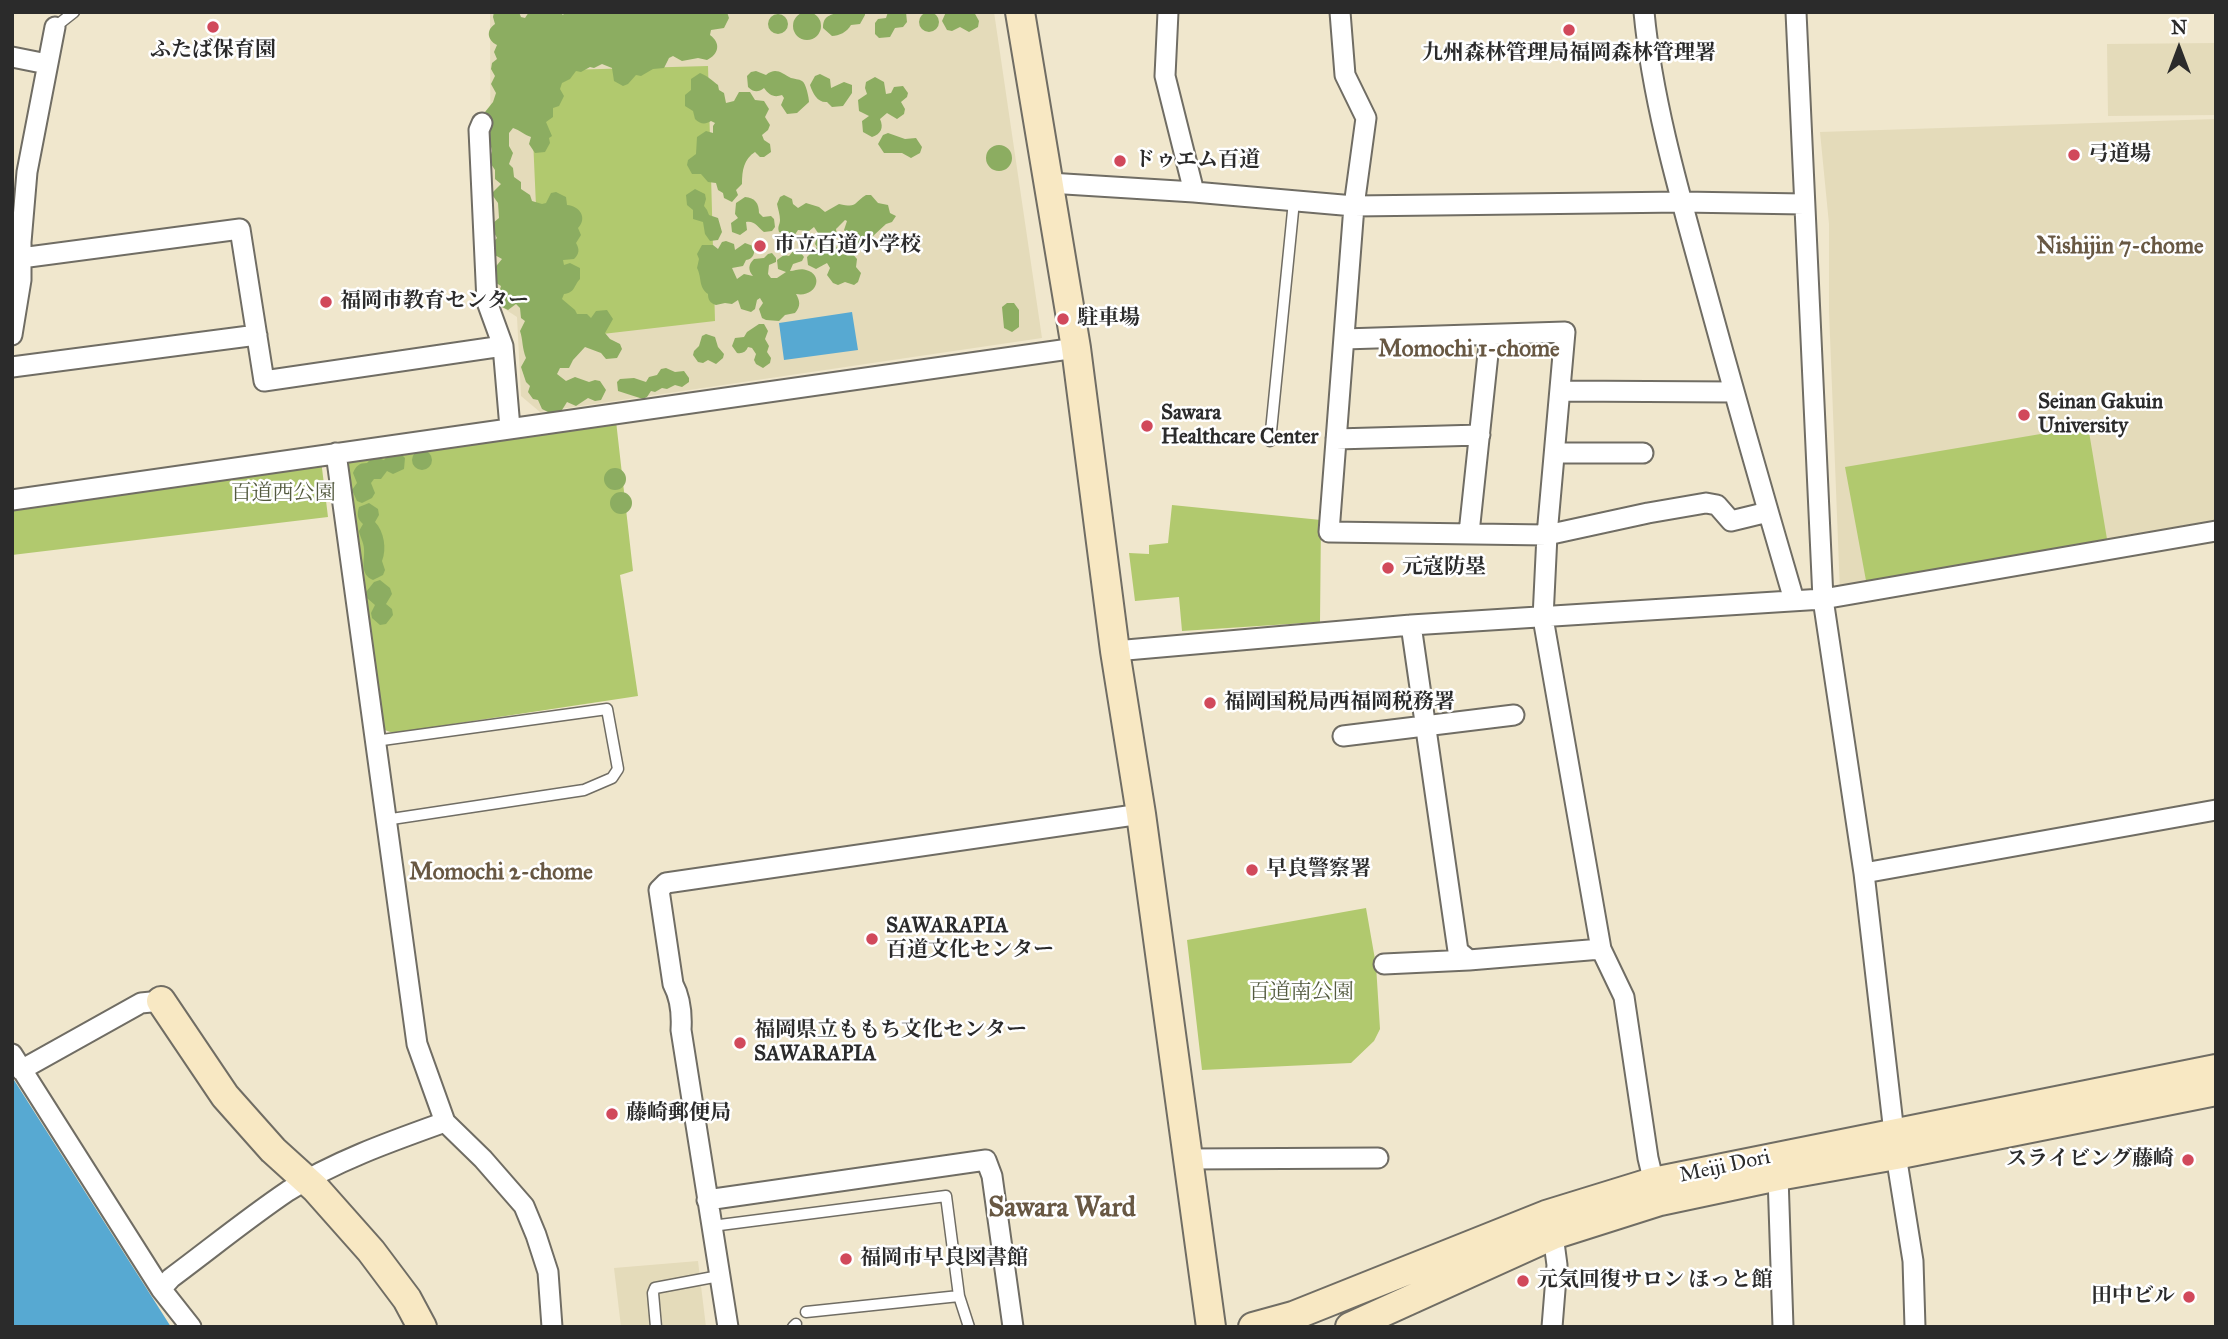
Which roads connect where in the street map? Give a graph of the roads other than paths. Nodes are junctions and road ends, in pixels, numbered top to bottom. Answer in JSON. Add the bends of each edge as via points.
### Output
{"nodes":[{"id":1,"x":74,"y":12,"type":"edge"},
{"id":2,"x":1020,"y":12,"type":"edge"},
{"id":3,"x":1168,"y":12,"type":"edge"},
{"id":4,"x":1340,"y":12,"type":"edge"},
{"id":5,"x":1644,"y":12,"type":"edge"},
{"id":6,"x":1796,"y":12,"type":"edge"},
{"id":7,"x":55,"y":27,"type":"joint"},
{"id":8,"x":12,"y":57,"type":"edge"},
{"id":9,"x":47,"y":64,"type":"junction"},
{"id":10,"x":482,"y":123,"type":"dead end"},
{"id":11,"x":1049,"y":183,"type":"junction"},
{"id":12,"x":1194,"y":191,"type":"junction"},
{"id":13,"x":1294,"y":201,"type":"junction"},
{"id":14,"x":1682,"y":202,"type":"junction"},
{"id":15,"x":1804,"y":204,"type":"junction"},
{"id":16,"x":1354,"y":206,"type":"junction"},
{"id":17,"x":21,"y":258,"type":"junction"},
{"id":18,"x":257,"y":334,"type":"junction"},
{"id":19,"x":1490,"y":334,"type":"junction"},
{"id":20,"x":12,"y":335,"type":"edge"},
{"id":21,"x":1344,"y":339,"type":"junction"},
{"id":22,"x":503,"y":346,"type":"junction"},
{"id":23,"x":1076,"y":348,"type":"junction"},
{"id":24,"x":12,"y":367,"type":"edge"},
{"id":25,"x":1560,"y":391,"type":"junction"},
{"id":26,"x":1734,"y":392,"type":"junction"},
{"id":27,"x":510,"y":428,"type":"junction"},
{"id":28,"x":1480,"y":435,"type":"junction"},
{"id":29,"x":1336,"y":439,"type":"junction"},
{"id":30,"x":1270,"y":441,"type":"dead end"},
{"id":31,"x":336,"y":453,"type":"junction"},
{"id":32,"x":1555,"y":453,"type":"junction"},
{"id":33,"x":1643,"y":453,"type":"dead end"},
{"id":34,"x":12,"y":500,"type":"edge"},
{"id":35,"x":1768,"y":512,"type":"junction"},
{"id":36,"x":2216,"y":531,"type":"edge"},
{"id":37,"x":1469,"y":533,"type":"junction"},
{"id":38,"x":1547,"y":535,"type":"junction"},
{"id":39,"x":1823,"y":599,"type":"junction"},
{"id":40,"x":1794,"y":600,"type":"junction"},
{"id":41,"x":1543,"y":618,"type":"junction"},
{"id":42,"x":1411,"y":625,"type":"junction"},
{"id":43,"x":1115,"y":651,"type":"junction"},
{"id":44,"x":1514,"y":715,"type":"dead end"},
{"id":45,"x":1426,"y":726,"type":"junction"},
{"id":46,"x":1343,"y":736,"type":"dead end"},
{"id":47,"x":375,"y":741,"type":"junction"},
{"id":48,"x":2216,"y":810,"type":"edge"},
{"id":49,"x":1141,"y":814,"type":"junction"},
{"id":50,"x":385,"y":820,"type":"junction"},
{"id":51,"x":1864,"y":873,"type":"junction"},
{"id":52,"x":1601,"y":950,"type":"junction"},
{"id":53,"x":1469,"y":960,"type":"junction"},
{"id":54,"x":1384,"y":964,"type":"dead end"},
{"id":55,"x":161,"y":1001,"type":"joint"},
{"id":56,"x":17,"y":1062,"type":"edge"},
{"id":57,"x":2216,"y":1069,"type":"edge"},
{"id":58,"x":2216,"y":1091,"type":"edge"},
{"id":59,"x":445,"y":1122,"type":"junction"},
{"id":60,"x":1895,"y":1144,"type":"junction"},
{"id":61,"x":1378,"y":1158,"type":"dead end"},
{"id":62,"x":1188,"y":1159,"type":"junction"},
{"id":63,"x":1778,"y":1176,"type":"junction"},
{"id":64,"x":307,"y":1181,"type":"junction"},
{"id":65,"x":1657,"y":1192,"type":"junction"},
{"id":66,"x":707,"y":1200,"type":"junction"},
{"id":67,"x":712,"y":1226,"type":"junction"},
{"id":68,"x":1553,"y":1235,"type":"junction"},
{"id":69,"x":719,"y":1276,"type":"junction"},
{"id":70,"x":161,"y":1289,"type":"junction"},
{"id":71,"x":959,"y":1296,"type":"junction"},
{"id":72,"x":806,"y":1312,"type":"dead end"},
{"id":73,"x":191,"y":1327,"type":"edge"},
{"id":74,"x":422,"y":1327,"type":"edge"},
{"id":75,"x":552,"y":1327,"type":"edge"},
{"id":76,"x":656,"y":1327,"type":"edge"},
{"id":77,"x":728,"y":1327,"type":"edge"},
{"id":78,"x":969,"y":1327,"type":"edge"},
{"id":79,"x":1013,"y":1327,"type":"edge"},
{"id":80,"x":1210,"y":1327,"type":"edge"},
{"id":81,"x":1252,"y":1327,"type":"edge"},
{"id":82,"x":1350,"y":1327,"type":"edge"},
{"id":83,"x":1552,"y":1327,"type":"edge"},
{"id":84,"x":1783,"y":1327,"type":"edge"},
{"id":85,"x":1915,"y":1327,"type":"edge"}],
"edges":[{"from":1,"to":7,"type":"lane"},
{"from":2,"to":11,"type":"street"},
{"from":3,"to":12,"type":"street","via":[[1166,76]]},
{"from":4,"to":16,"type":"street","via":[[1345,75],[1366,118]]},
{"from":5,"to":14,"type":"street"},
{"from":6,"to":15,"type":"street"},
{"from":7,"to":9,"type":"street"},
{"from":8,"to":9,"type":"street"},
{"from":9,"to":17,"type":"street","via":[[27,172]]},
{"from":10,"to":22,"type":"street","via":[[487,302]]},
{"from":11,"to":12,"type":"street"},
{"from":11,"to":23,"type":"street"},
{"from":12,"to":13,"type":"street"},
{"from":13,"to":16,"type":"street"},
{"from":13,"to":30,"type":"lane"},
{"from":14,"to":15,"type":"street"},
{"from":14,"to":16,"type":"street"},
{"from":14,"to":26,"type":"street"},
{"from":15,"to":39,"type":"street"},
{"from":16,"to":21,"type":"street"},
{"from":17,"to":18,"type":"street","via":[[240,229]]},
{"from":17,"to":20,"type":"street"},
{"from":18,"to":22,"type":"street","via":[[264,381]]},
{"from":18,"to":24,"type":"street"},
{"from":19,"to":21,"type":"street"},
{"from":19,"to":25,"type":"street","via":[[1565,332]]},
{"from":19,"to":28,"type":"street"},
{"from":21,"to":29,"type":"street"},
{"from":22,"to":27,"type":"street"},
{"from":23,"to":27,"type":"street"},
{"from":23,"to":43,"type":"street"},
{"from":25,"to":26,"type":"street"},
{"from":25,"to":32,"type":"street"},
{"from":26,"to":35,"type":"street"},
{"from":27,"to":31,"type":"street"},
{"from":28,"to":29,"type":"street"},
{"from":28,"to":37,"type":"street"},
{"from":29,"to":37,"type":"street","via":[[1329,532]]},
{"from":31,"to":34,"type":"street"},
{"from":31,"to":47,"type":"street"},
{"from":32,"to":33,"type":"street"},
{"from":32,"to":38,"type":"street"},
{"from":35,"to":38,"type":"street","via":[[1731,520],[1717,505],[1706,503]]},
{"from":35,"to":40,"type":"street"},
{"from":36,"to":39,"type":"street"},
{"from":37,"to":38,"type":"street"},
{"from":38,"to":41,"type":"street"},
{"from":39,"to":40,"type":"street"},
{"from":39,"to":51,"type":"street"},
{"from":40,"to":41,"type":"street"},
{"from":41,"to":42,"type":"street"},
{"from":41,"to":52,"type":"street"},
{"from":42,"to":43,"type":"street"},
{"from":42,"to":45,"type":"street"},
{"from":43,"to":49,"type":"street"},
{"from":44,"to":45,"type":"street"},
{"from":45,"to":46,"type":"street"},
{"from":45,"to":53,"type":"street","via":[[1458,951]]},
{"from":47,"to":50,"type":"street"},
{"from":47,"to":50,"type":"lane","via":[[607,709],[618,769],[612,778],[584,790]]},
{"from":48,"to":51,"type":"street"},
{"from":49,"to":62,"type":"street"},
{"from":49,"to":66,"type":"street","via":[[666,883],[659,890],[673,984],[679,995]]},
{"from":50,"to":59,"type":"street","via":[[417,1044]]},
{"from":51,"to":60,"type":"street"},
{"from":52,"to":53,"type":"street"},
{"from":52,"to":65,"type":"street","via":[[1624,997]]},
{"from":53,"to":54,"type":"street"},
{"from":55,"to":56,"type":"street","via":[[141,1003]]},
{"from":55,"to":64,"type":"street","via":[[225,1096]]},
{"from":56,"to":70,"type":"street"},
{"from":57,"to":60,"type":"street","name":"Meiji Dori"},
{"from":58,"to":60,"type":"street","name":"Meiji Dori"},
{"from":59,"to":64,"type":"street","via":[[390,1141]]},
{"from":59,"to":75,"type":"street","via":[[524,1206],[548,1272]]},
{"from":60,"to":63,"type":"street","name":"Meiji Dori"},
{"from":60,"to":65,"type":"street","name":"Meiji Dori"},
{"from":60,"to":85,"type":"street","via":[[1913,1261]]},
{"from":61,"to":62,"type":"street"},
{"from":62,"to":80,"type":"street"},
{"from":63,"to":65,"type":"street","name":"Meiji Dori"},
{"from":63,"to":84,"type":"street"},
{"from":64,"to":70,"type":"street"},
{"from":64,"to":74,"type":"street","via":[[371,1251]]},
{"from":65,"to":68,"type":"street","name":"Meiji Dori"},
{"from":65,"to":81,"type":"street","name":"Meiji Dori","via":[[1546,1215],[1293,1316]]},
{"from":66,"to":67,"type":"street"},
{"from":66,"to":79,"type":"street","via":[[986,1160]]},
{"from":67,"to":69,"type":"street"},
{"from":67,"to":71,"type":"lane","via":[[946,1196]]},
{"from":68,"to":82,"type":"street","name":"Meiji Dori"},
{"from":68,"to":83,"type":"street","via":[[1557,1265]]},
{"from":69,"to":76,"type":"lane","via":[[655,1288]]},
{"from":69,"to":77,"type":"street"},
{"from":70,"to":73,"type":"street"},
{"from":71,"to":72,"type":"lane"},
{"from":71,"to":78,"type":"lane"}]}
